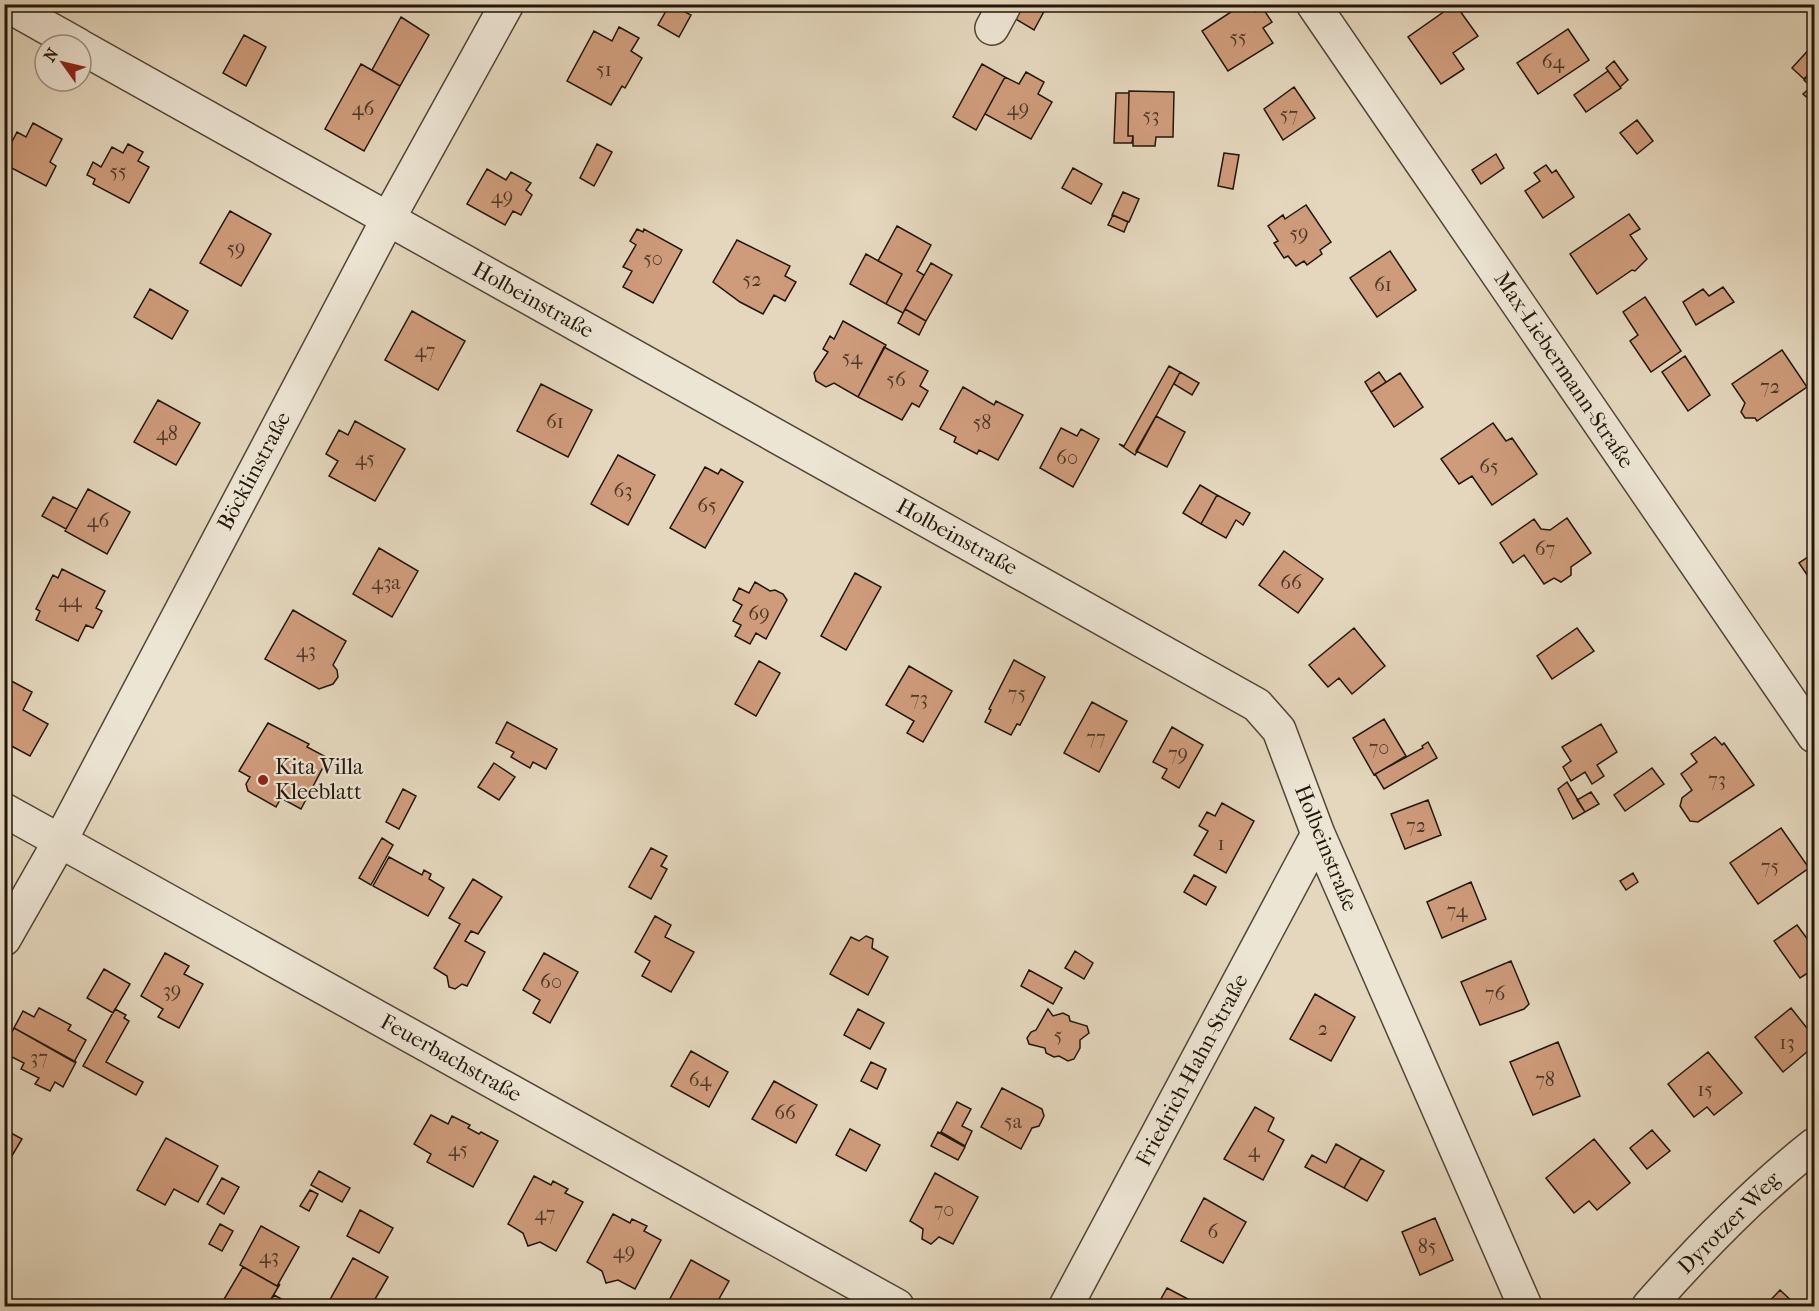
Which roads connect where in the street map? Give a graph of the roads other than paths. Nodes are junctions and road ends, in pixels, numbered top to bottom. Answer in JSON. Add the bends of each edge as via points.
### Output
{"nodes":[{"id":1,"x":507,"y":4,"type":"edge"},
{"id":2,"x":1313,"y":4,"type":"edge"},
{"id":3,"x":7,"y":5,"type":"edge"},
{"id":4,"x":56,"y":33,"type":"edge"},
{"id":5,"x":93,"y":54,"type":"edge"},
{"id":6,"x":388,"y":219,"type":"junction"},
{"id":7,"x":1815,"y":736,"type":"edge"},
{"id":8,"x":4,"y":810,"type":"edge"},
{"id":9,"x":1318,"y":834,"type":"junction"},
{"id":10,"x":60,"y":841,"type":"junction"},
{"id":11,"x":4,"y":939,"type":"edge"},
{"id":12,"x":1815,"y":1145,"type":"edge"},
{"id":13,"x":897,"y":1306,"type":"edge"},
{"id":14,"x":1066,"y":1306,"type":"edge"},
{"id":15,"x":1525,"y":1306,"type":"edge"},
{"id":16,"x":1649,"y":1306,"type":"edge"}],
"edges":[{"from":1,"to":6,"type":"street","name":"Böcklinstraße"},
{"from":2,"to":7,"type":"street","name":"Max-Liebermann-Straße"},
{"from":3,"to":4,"type":"street","name":"Holbeinstraße"},
{"from":5,"to":6,"type":"street","name":"Holbeinstraße"},
{"from":6,"to":9,"type":"street","name":"Holbeinstraße","via":[[1257,705],[1279,730]]},
{"from":6,"to":10,"type":"street","name":"Böcklinstraße"},
{"from":8,"to":10,"type":"street","name":"Feuerbachstraße"},
{"from":9,"to":14,"type":"street","name":"Friedrich-Hahn-Straße"},
{"from":9,"to":15,"type":"street","name":"Holbeinstraße"},
{"from":10,"to":11,"type":"street","name":"Böcklinstraße"},
{"from":10,"to":13,"type":"street","name":"Feuerbachstraße"},
{"from":12,"to":16,"type":"street","name":"Dyrotzer Weg","via":[[1780,1172],[1700,1248]]}]}
